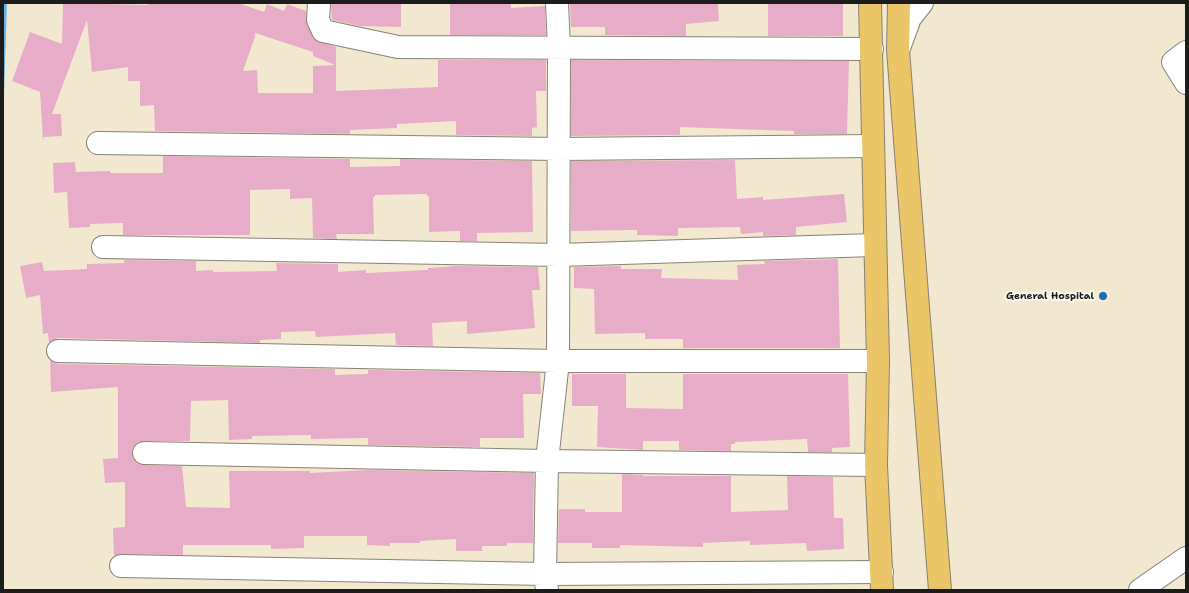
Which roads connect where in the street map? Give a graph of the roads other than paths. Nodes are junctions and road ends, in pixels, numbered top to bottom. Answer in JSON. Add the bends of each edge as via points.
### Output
{"nodes":[{"id":1,"x":319,"y":3,"type":"edge"},
{"id":2,"x":557,"y":3,"type":"edge"},
{"id":3,"x":870,"y":3,"type":"edge"},
{"id":4,"x":899,"y":3,"type":"edge"},
{"id":5,"x":922,"y":3,"type":"edge"},
{"id":6,"x":560,"y":48,"type":"junction"},
{"id":7,"x":872,"y":49,"type":"junction"},
{"id":8,"x":898,"y":50,"type":"junction"},
{"id":9,"x":1186,"y":52,"type":"edge"},
{"id":10,"x":1186,"y":83,"type":"edge"},
{"id":11,"x":98,"y":143,"type":"dead end"},
{"id":12,"x":872,"y":146,"type":"junction"},
{"id":13,"x":559,"y":149,"type":"junction"},
{"id":14,"x":874,"y":245,"type":"junction"},
{"id":15,"x":103,"y":247,"type":"dead end"},
{"id":16,"x":559,"y":255,"type":"junction"},
{"id":17,"x":58,"y":351,"type":"dead end"},
{"id":18,"x":878,"y":360,"type":"junction"},
{"id":19,"x":558,"y":361,"type":"junction"},
{"id":20,"x":144,"y":453,"type":"dead end"},
{"id":21,"x":547,"y":461,"type":"junction"},
{"id":22,"x":876,"y":465,"type":"junction"},
{"id":23,"x":1186,"y":558,"type":"edge"},
{"id":24,"x":121,"y":566,"type":"dead end"},
{"id":25,"x":882,"y":581,"type":"edge"},
{"id":26,"x":546,"y":582,"type":"edge"},
{"id":27,"x":940,"y":590,"type":"edge"},
{"id":28,"x":1140,"y":590,"type":"edge"}],
"edges":[{"from":1,"to":6,"type":"street","via":[[318,20],[323,31],[398,48]]},
{"from":2,"to":6,"type":"street"},
{"from":3,"to":7,"type":"main road"},
{"from":4,"to":8,"type":"main road"},
{"from":5,"to":8,"type":"street","via":[[910,18]]},
{"from":6,"to":7,"type":"street"},
{"from":6,"to":13,"type":"street"},
{"from":7,"to":12,"type":"main road"},
{"from":8,"to":27,"type":"main road"},
{"from":9,"to":10,"type":"street","via":[[1173,62]]},
{"from":11,"to":13,"type":"street"},
{"from":12,"to":13,"type":"street"},
{"from":12,"to":14,"type":"main road"},
{"from":13,"to":16,"type":"street"},
{"from":14,"to":16,"type":"street"},
{"from":14,"to":18,"type":"main road"},
{"from":15,"to":16,"type":"street"},
{"from":16,"to":19,"type":"street"},
{"from":17,"to":19,"type":"street"},
{"from":18,"to":19,"type":"street"},
{"from":18,"to":22,"type":"main road"},
{"from":19,"to":21,"type":"street"},
{"from":20,"to":21,"type":"street"},
{"from":21,"to":22,"type":"street"},
{"from":21,"to":26,"type":"street"},
{"from":22,"to":25,"type":"main road"},
{"from":23,"to":28,"type":"street"},
{"from":24,"to":26,"type":"street"},
{"from":25,"to":26,"type":"street"}]}
